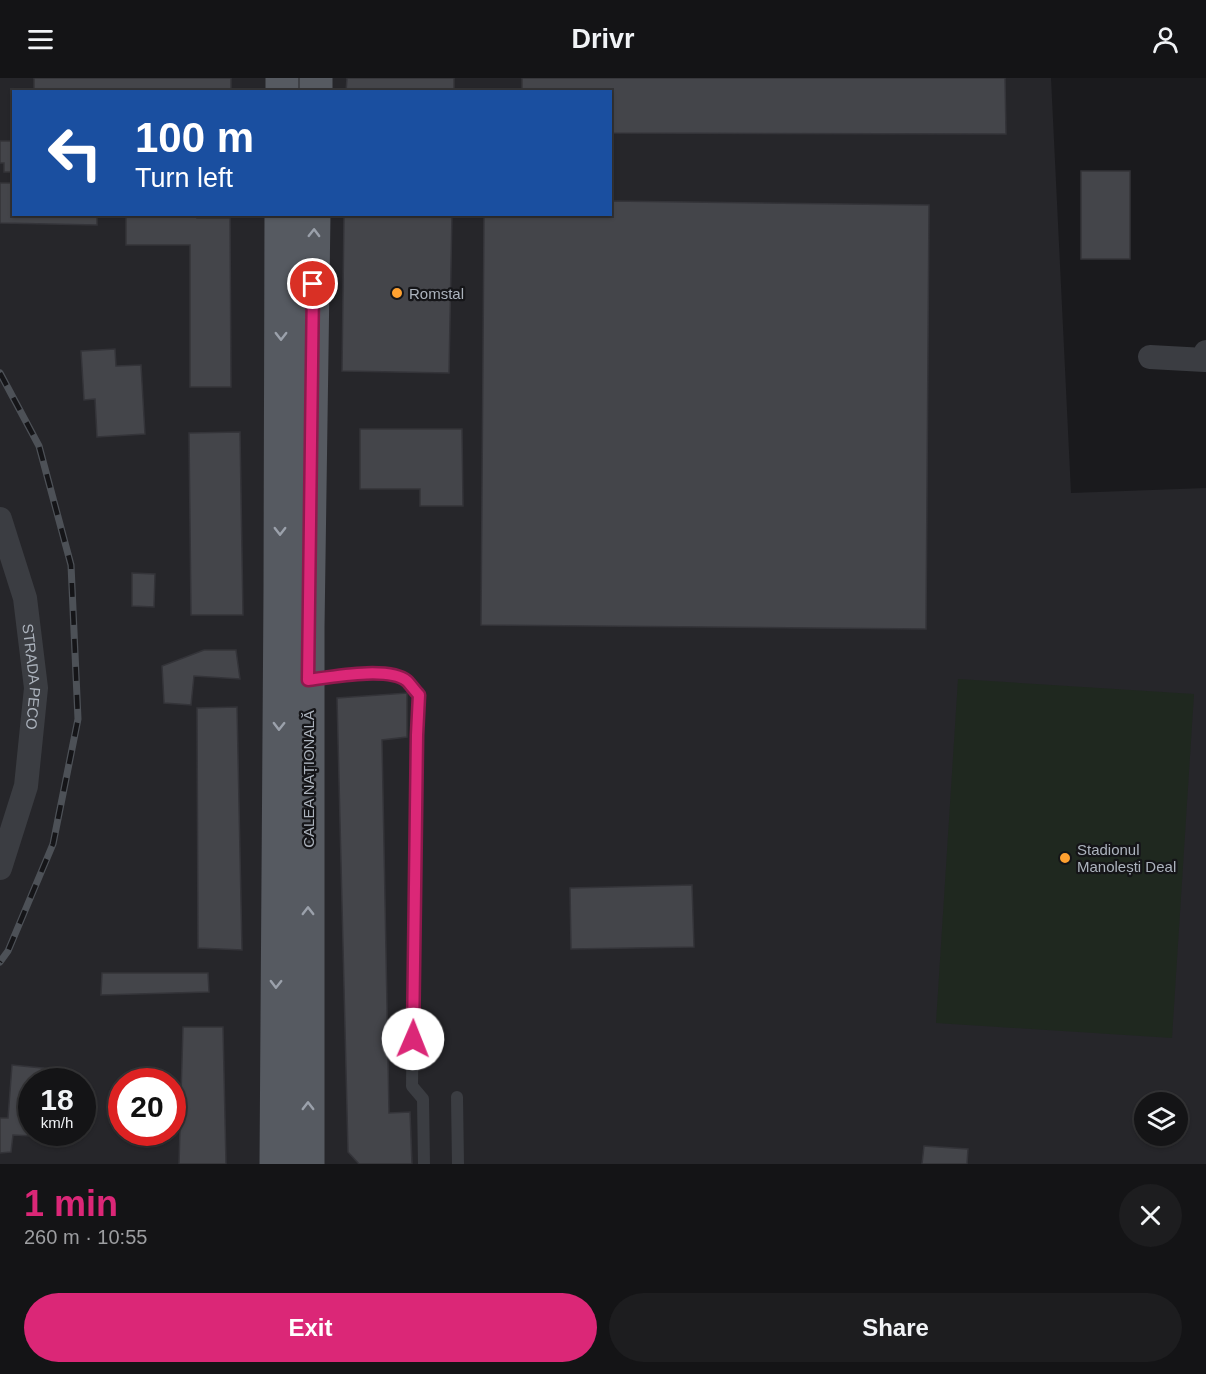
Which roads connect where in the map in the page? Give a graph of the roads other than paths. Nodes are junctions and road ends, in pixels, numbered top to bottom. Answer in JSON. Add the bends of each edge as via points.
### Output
{"nodes":[{"id":1,"x":281,"y":216,"type":"edge"},
{"id":2,"x":314,"y":216,"type":"edge"},
{"id":3,"x":1206,"y":352,"type":"edge"},
{"id":4,"x":1150,"y":357,"type":"dead end"},
{"id":5,"x":0,"y":519,"type":"edge"},
{"id":6,"x":308,"y":680,"type":"junction"},
{"id":7,"x":0,"y":868,"type":"edge"},
{"id":8,"x":457,"y":1098,"type":"dead end"},
{"id":9,"x":276,"y":1164,"type":"edge"},
{"id":10,"x":308,"y":1164,"type":"edge"},
{"id":11,"x":424,"y":1164,"type":"edge"},
{"id":12,"x":458,"y":1164,"type":"edge"}],
"edges":[{"from":1,"to":9,"type":"main road","name":"CALEA NAȚIONALĂ","one_way":true},
{"from":6,"to":2,"type":"main road","name":"CALEA NAȚIONALĂ","one_way":true},
{"from":3,"to":4,"type":"street","via":[[1205,360]]},
{"from":5,"to":7,"type":"street","name":"STRADA PECO","via":[[25,598],[36,688],[26,786]]},
{"from":10,"to":6,"type":"main road","name":"CALEA NAȚIONALĂ","one_way":true},
{"from":6,"to":11,"type":"lane","via":[[372,672],[405,679],[419,695],[412,1086],[423,1099]]},
{"from":8,"to":12,"type":"lane"}]}
